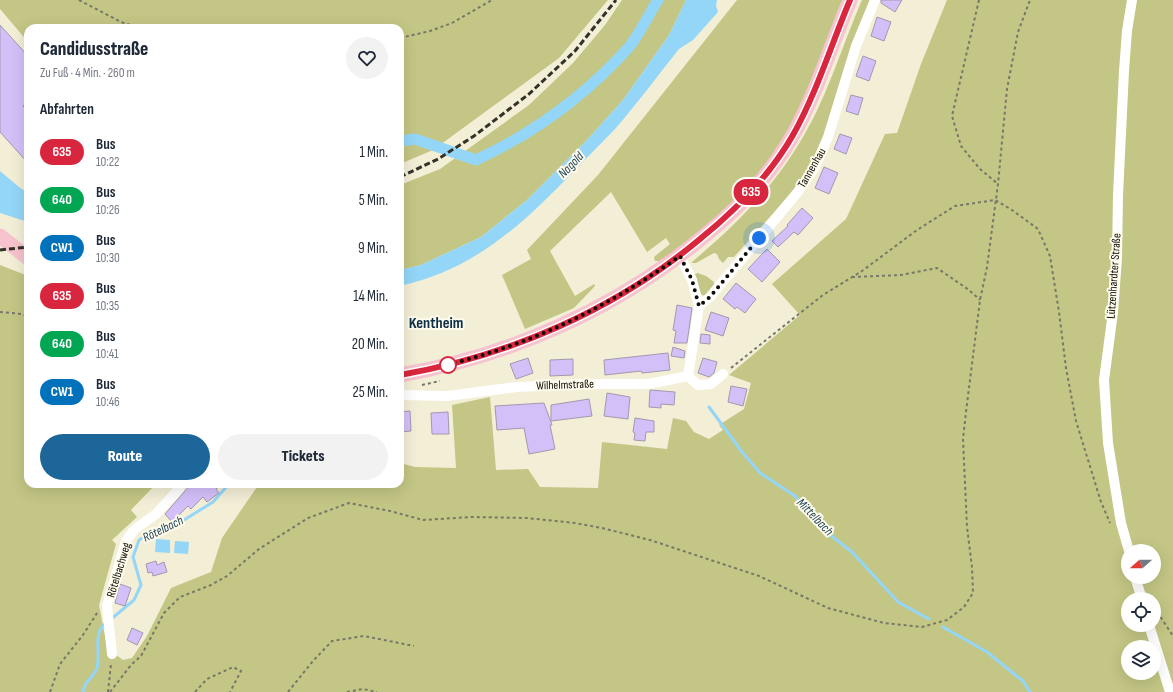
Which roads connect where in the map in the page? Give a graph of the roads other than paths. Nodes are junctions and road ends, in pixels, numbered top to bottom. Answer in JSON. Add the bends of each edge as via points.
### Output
{"nodes":[{"id":1,"x":850,"y":0,"type":"edge"},
{"id":2,"x":875,"y":0,"type":"edge"},
{"id":3,"x":1132,"y":0,"type":"edge"},
{"id":4,"x":0,"y":236,"type":"edge"},
{"id":5,"x":24,"y":255,"type":"edge"},
{"id":6,"x":680,"y":256,"type":"junction"},
{"id":7,"x":699,"y":306,"type":"junction"},
{"id":8,"x":404,"y":374,"type":"edge"},
{"id":9,"x":723,"y":374,"type":"road end"},
{"id":10,"x":688,"y":376,"type":"junction"},
{"id":11,"x":404,"y":395,"type":"edge"},
{"id":12,"x":179,"y":488,"type":"edge"},
{"id":13,"x":1127,"y":544,"type":"edge"},
{"id":14,"x":1151,"y":632,"type":"edge"},
{"id":15,"x":112,"y":654,"type":"road end"},
{"id":16,"x":1170,"y":692,"type":"edge"}],
"edges":[{"from":1,"to":6,"type":"main road","via":[[809,102],[775,162],[735,209]]},
{"from":2,"to":7,"type":"street","name":"Tannenhau","via":[[856,46],[828,137],[815,167],[798,193],[710,297]]},
{"from":3,"to":13,"type":"street","name":"Lützenhardter Straße","via":[[1124,71],[1117,258],[1104,380],[1108,443],[1121,523]]},
{"from":4,"to":5,"type":"main road"},
{"from":6,"to":7,"type":"street","via":[[692,280]]},
{"from":6,"to":8,"type":"main road","via":[[618,296],[556,327],[474,358]]},
{"from":7,"to":10,"type":"street"},
{"from":9,"to":10,"type":"street","via":[[711,384],[698,385]]},
{"from":10,"to":11,"type":"street","name":"Wilhelmstraße","via":[[649,384],[517,387],[447,396]]},
{"from":12,"to":15,"type":"street","name":"Rötelbachweg","via":[[156,514],[134,530],[126,541],[108,610]]},
{"from":14,"to":16,"type":"street"}]}
